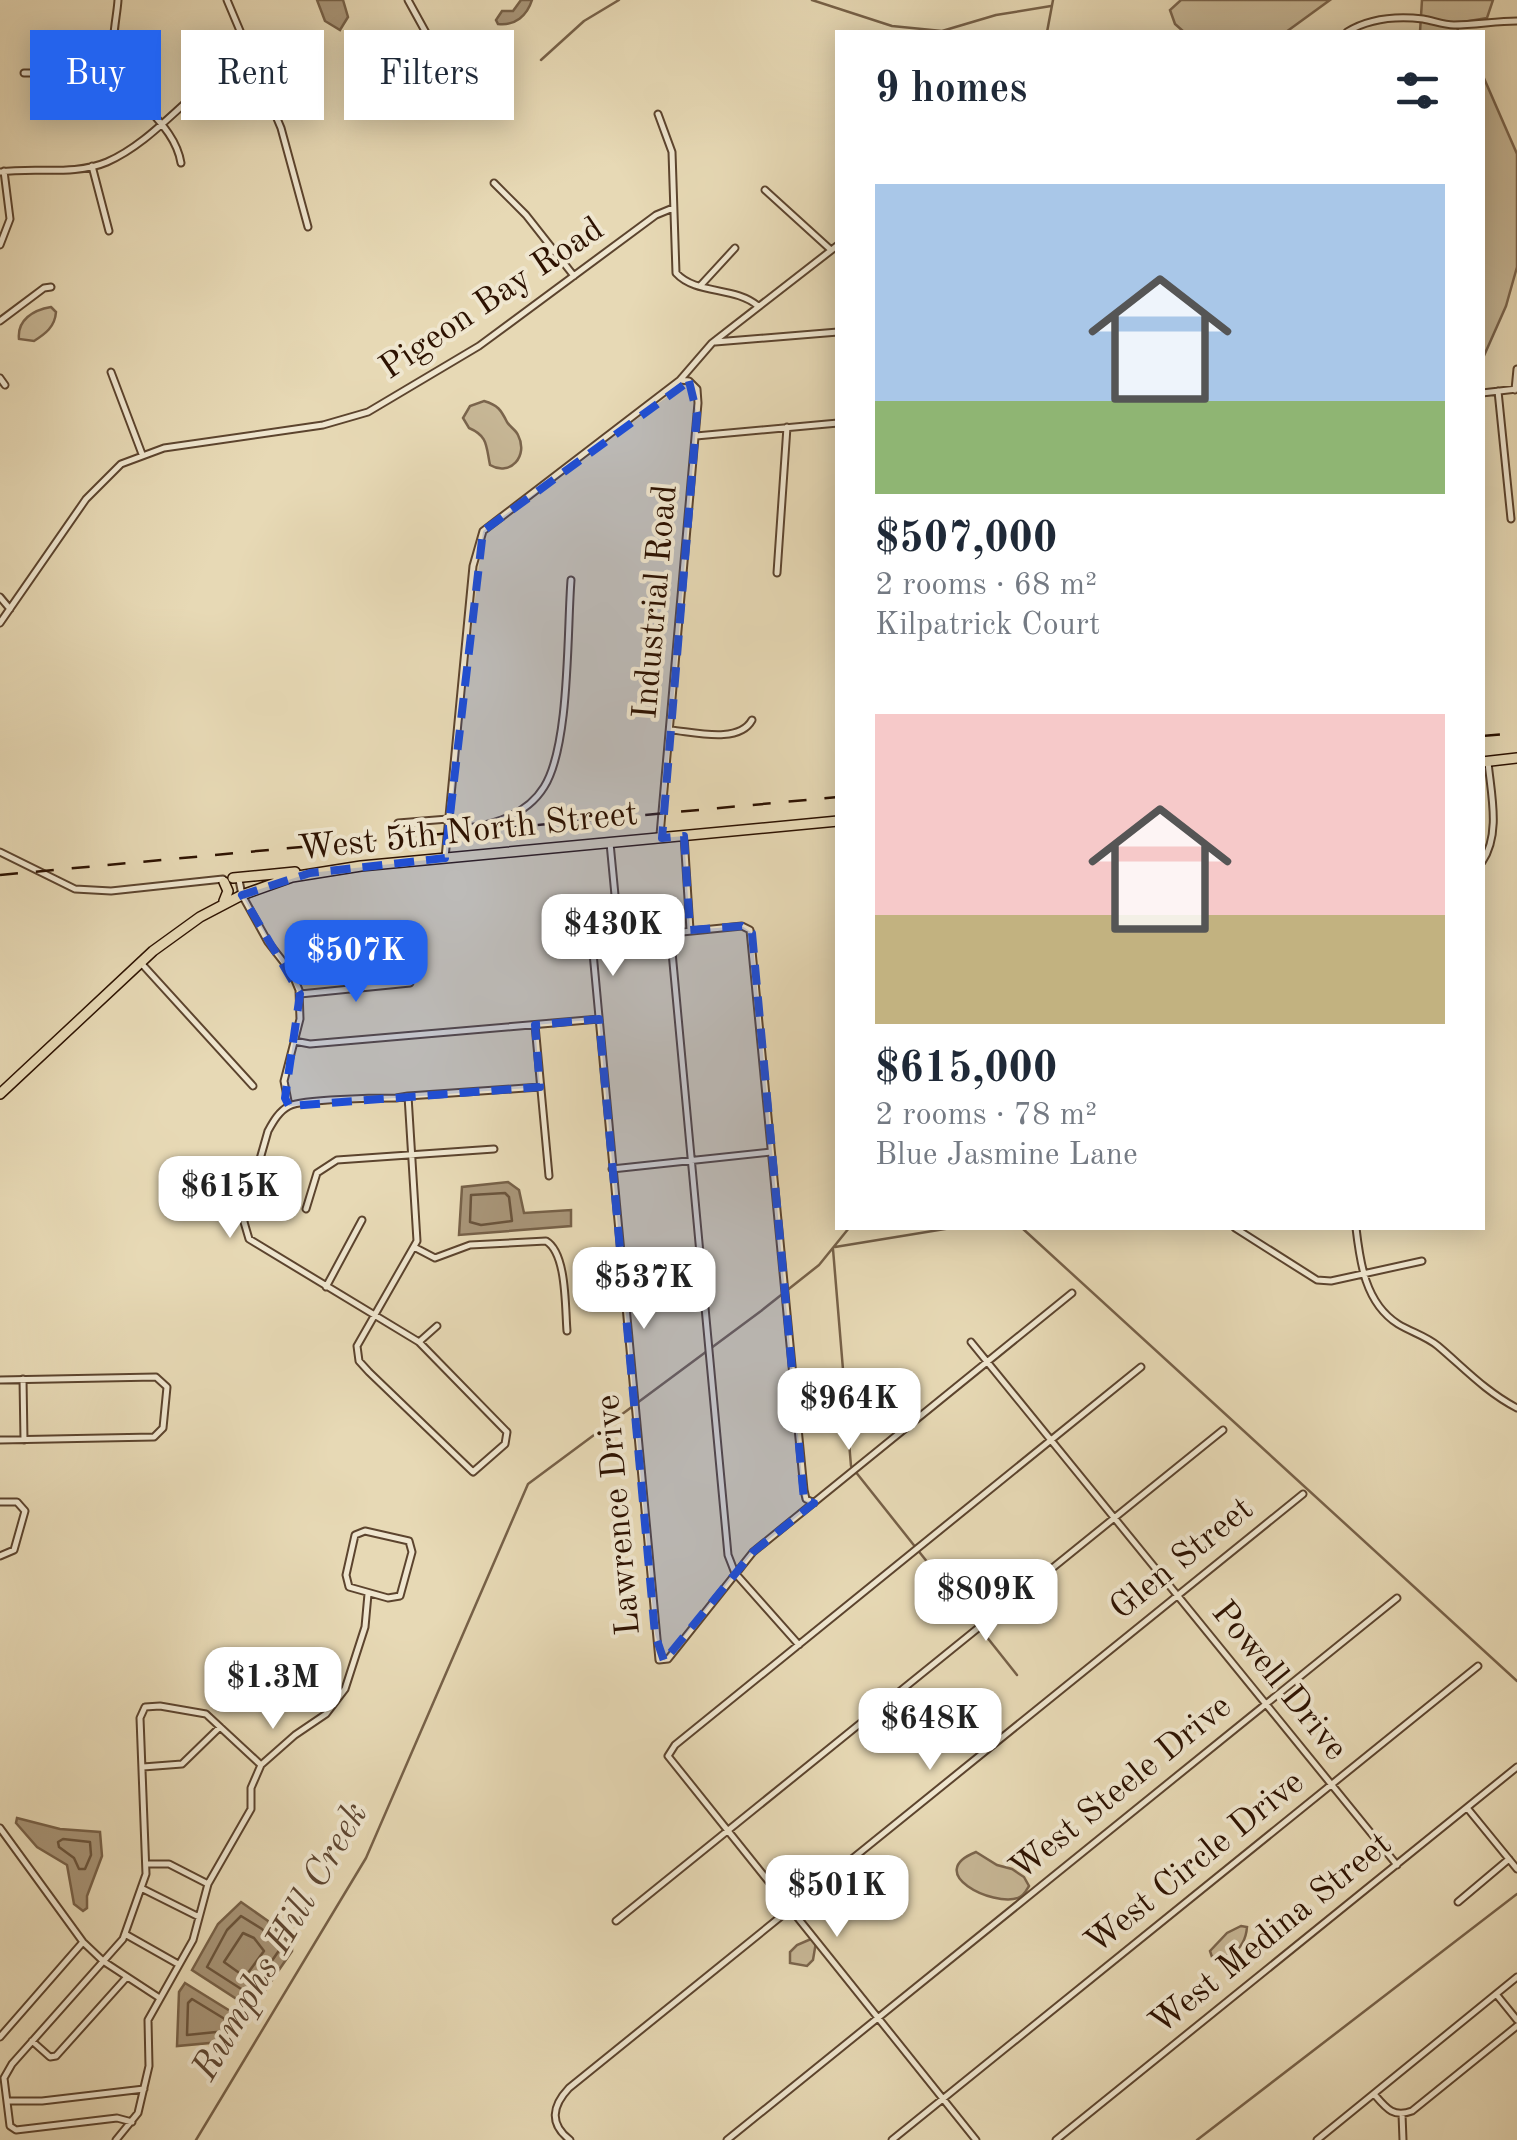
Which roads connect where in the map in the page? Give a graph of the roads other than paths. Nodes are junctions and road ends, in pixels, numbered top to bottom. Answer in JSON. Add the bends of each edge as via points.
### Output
{"nodes":[{"id":1,"x":118,"y":0,"type":"edge"},
{"id":2,"x":227,"y":0,"type":"edge"},
{"id":3,"x":408,"y":0,"type":"edge"},
{"id":4,"x":1517,"y":20,"type":"edge"},
{"id":5,"x":116,"y":30,"type":"edge"},
{"id":6,"x":238,"y":30,"type":"edge"},
{"id":7,"x":424,"y":30,"type":"edge"},
{"id":8,"x":1354,"y":30,"type":"edge"},
{"id":9,"x":24,"y":73,"type":"dead end"},
{"id":10,"x":30,"y":73,"type":"edge"},
{"id":11,"x":181,"y":105,"type":"edge"},
{"id":12,"x":658,"y":114,"type":"dead end"},
{"id":13,"x":157,"y":120,"type":"edge"},
{"id":14,"x":276,"y":120,"type":"edge"},
{"id":15,"x":160,"y":123,"type":"junction"},
{"id":16,"x":181,"y":163,"type":"dead end"},
{"id":17,"x":92,"y":166,"type":"junction"},
{"id":18,"x":2,"y":171,"type":"edge"},
{"id":19,"x":494,"y":183,"type":"dead end"},
{"id":20,"x":765,"y":190,"type":"dead end"},
{"id":21,"x":673,"y":208,"type":"junction"},
{"id":22,"x":308,"y":226,"type":"dead end"},
{"id":23,"x":109,"y":230,"type":"dead end"},
{"id":24,"x":0,"y":245,"type":"edge"},
{"id":25,"x":735,"y":248,"type":"dead end"},
{"id":26,"x":834,"y":248,"type":"edge"},
{"id":27,"x":574,"y":276,"type":"junction"},
{"id":28,"x":701,"y":285,"type":"junction"},
{"id":29,"x":50,"y":287,"type":"dead end"},
{"id":30,"x":758,"y":306,"type":"junction"},
{"id":31,"x":0,"y":321,"type":"edge"},
{"id":32,"x":835,"y":332,"type":"edge"},
{"id":33,"x":712,"y":342,"type":"junction"},
{"id":34,"x":1517,"y":369,"type":"edge"},
{"id":35,"x":112,"y":372,"type":"dead end"},
{"id":36,"x":680,"y":380,"type":"junction"},
{"id":37,"x":1516,"y":390,"type":"edge"},
{"id":38,"x":1498,"y":392,"type":"junction"},
{"id":39,"x":1485,"y":393,"type":"edge"},
{"id":40,"x":835,"y":423,"type":"edge"},
{"id":41,"x":786,"y":428,"type":"junction"},
{"id":42,"x":695,"y":436,"type":"junction"},
{"id":43,"x":142,"y":454,"type":"junction"},
{"id":44,"x":1511,"y":519,"type":"dead end"},
{"id":45,"x":777,"y":573,"type":"dead end"},
{"id":46,"x":571,"y":580,"type":"dead end"},
{"id":47,"x":0,"y":597,"type":"edge"},
{"id":48,"x":10,"y":609,"type":"junction"},
{"id":49,"x":0,"y":623,"type":"edge"},
{"id":50,"x":752,"y":720,"type":"dead end"},
{"id":51,"x":671,"y":730,"type":"junction"},
{"id":52,"x":1517,"y":758,"type":"edge"},
{"id":53,"x":1486,"y":762,"type":"edge"},
{"id":54,"x":448,"y":819,"type":"junction"},
{"id":55,"x":835,"y":821,"type":"edge"},
{"id":56,"x":398,"y":824,"type":"dead end"},
{"id":57,"x":448,"y":828,"type":"junction"},
{"id":58,"x":684,"y":836,"type":"junction"},
{"id":59,"x":658,"y":838,"type":"junction"},
{"id":60,"x":610,"y":843,"type":"junction"},
{"id":61,"x":0,"y":852,"type":"edge"},
{"id":62,"x":1485,"y":857,"type":"edge"},
{"id":63,"x":445,"y":858,"type":"junction"},
{"id":64,"x":302,"y":874,"type":"junction"},
{"id":65,"x":229,"y":880,"type":"junction"},
{"id":66,"x":242,"y":895,"type":"junction"},
{"id":67,"x":222,"y":904,"type":"junction"},
{"id":68,"x":690,"y":930,"type":"junction"},
{"id":69,"x":664,"y":932,"type":"junction"},
{"id":70,"x":619,"y":938,"type":"junction"},
{"id":71,"x":592,"y":942,"type":"junction"},
{"id":72,"x":562,"y":944,"type":"dead end"},
{"id":73,"x":141,"y":962,"type":"junction"},
{"id":74,"x":410,"y":984,"type":"dead end"},
{"id":75,"x":300,"y":994,"type":"junction"},
{"id":76,"x":599,"y":1019,"type":"junction"},
{"id":77,"x":532,"y":1025,"type":"junction"},
{"id":78,"x":294,"y":1040,"type":"junction"},
{"id":79,"x":253,"y":1086,"type":"dead end"},
{"id":80,"x":540,"y":1087,"type":"junction"},
{"id":81,"x":0,"y":1094,"type":"edge"},
{"id":82,"x":408,"y":1096,"type":"junction"},
{"id":83,"x":289,"y":1106,"type":"junction"},
{"id":84,"x":494,"y":1149,"type":"dead end"},
{"id":85,"x":771,"y":1152,"type":"junction"},
{"id":86,"x":411,"y":1156,"type":"junction"},
{"id":87,"x":691,"y":1162,"type":"junction"},
{"id":88,"x":612,"y":1169,"type":"junction"},
{"id":89,"x":549,"y":1176,"type":"dead end"},
{"id":90,"x":306,"y":1209,"type":"dead end"},
{"id":91,"x":362,"y":1220,"type":"dead end"},
{"id":92,"x":1238,"y":1230,"type":"edge"},
{"id":93,"x":1356,"y":1230,"type":"edge"},
{"id":94,"x":414,"y":1247,"type":"junction"},
{"id":95,"x":1422,"y":1261,"type":"dead end"},
{"id":96,"x":1363,"y":1272,"type":"junction"},
{"id":97,"x":326,"y":1286,"type":"junction"},
{"id":98,"x":1072,"y":1293,"type":"dead end"},
{"id":99,"x":374,"y":1315,"type":"junction"},
{"id":100,"x":437,"y":1326,"type":"dead end"},
{"id":101,"x":567,"y":1332,"type":"dead end"},
{"id":102,"x":419,"y":1342,"type":"junction"},
{"id":103,"x":971,"y":1342,"type":"dead end"},
{"id":104,"x":989,"y":1362,"type":"junction"},
{"id":105,"x":1140,"y":1367,"type":"dead end"},
{"id":106,"x":23,"y":1379,"type":"junction"},
{"id":107,"x":0,"y":1380,"type":"edge"},
{"id":108,"x":1517,"y":1408,"type":"edge"},
{"id":109,"x":1223,"y":1430,"type":"dead end"},
{"id":110,"x":0,"y":1440,"type":"edge"},
{"id":111,"x":24,"y":1440,"type":"junction"},
{"id":112,"x":1052,"y":1440,"type":"junction"},
{"id":113,"x":1302,"y":1494,"type":"dead end"},
{"id":114,"x":0,"y":1502,"type":"edge"},
{"id":115,"x":814,"y":1503,"type":"junction"},
{"id":116,"x":1115,"y":1517,"type":"junction"},
{"id":117,"x":0,"y":1556,"type":"edge"},
{"id":118,"x":736,"y":1573,"type":"junction"},
{"id":119,"x":368,"y":1594,"type":"junction"},
{"id":120,"x":1177,"y":1595,"type":"junction"},
{"id":121,"x":1397,"y":1598,"type":"dead end"},
{"id":122,"x":798,"y":1645,"type":"junction"},
{"id":123,"x":1478,"y":1666,"type":"dead end"},
{"id":124,"x":1266,"y":1704,"type":"junction"},
{"id":125,"x":220,"y":1727,"type":"junction"},
{"id":126,"x":261,"y":1765,"type":"junction"},
{"id":127,"x":143,"y":1767,"type":"junction"},
{"id":128,"x":1517,"y":1767,"type":"edge"},
{"id":129,"x":1332,"y":1785,"type":"junction"},
{"id":130,"x":1467,"y":1808,"type":"junction"},
{"id":131,"x":0,"y":1828,"type":"edge"},
{"id":132,"x":726,"y":1832,"type":"junction"},
{"id":133,"x":1509,"y":1859,"type":"junction"},
{"id":134,"x":146,"y":1864,"type":"junction"},
{"id":135,"x":1397,"y":1865,"type":"junction"},
{"id":136,"x":1517,"y":1868,"type":"edge"},
{"id":137,"x":208,"y":1884,"type":"junction"},
{"id":138,"x":141,"y":1888,"type":"junction"},
{"id":139,"x":1458,"y":1902,"type":"dead end"},
{"id":140,"x":790,"y":1909,"type":"junction"},
{"id":141,"x":199,"y":1917,"type":"junction"},
{"id":142,"x":616,"y":1921,"type":"dead end"},
{"id":143,"x":125,"y":1934,"type":"junction"},
{"id":144,"x":83,"y":1942,"type":"junction"},
{"id":145,"x":103,"y":1961,"type":"junction"},
{"id":146,"x":178,"y":1964,"type":"junction"},
{"id":147,"x":126,"y":1978,"type":"junction"},
{"id":148,"x":1517,"y":1978,"type":"edge"},
{"id":149,"x":1496,"y":1994,"type":"junction"},
{"id":150,"x":158,"y":1997,"type":"junction"},
{"id":151,"x":877,"y":2018,"type":"junction"},
{"id":152,"x":1517,"y":2023,"type":"edge"},
{"id":153,"x":0,"y":2037,"type":"edge"},
{"id":154,"x":32,"y":2041,"type":"junction"},
{"id":155,"x":0,"y":2065,"type":"edge"},
{"id":156,"x":7,"y":2071,"type":"junction"},
{"id":157,"x":144,"y":2089,"type":"junction"},
{"id":158,"x":1374,"y":2094,"type":"junction"},
{"id":159,"x":942,"y":2098,"type":"junction"},
{"id":160,"x":7,"y":2102,"type":"junction"},
{"id":161,"x":1402,"y":2114,"type":"junction"},
{"id":162,"x":132,"y":2122,"type":"junction"},
{"id":163,"x":116,"y":2140,"type":"edge"},
{"id":164,"x":570,"y":2140,"type":"edge"},
{"id":165,"x":727,"y":2140,"type":"edge"},
{"id":166,"x":892,"y":2140,"type":"edge"},
{"id":167,"x":976,"y":2140,"type":"edge"},
{"id":168,"x":1056,"y":2140,"type":"edge"},
{"id":169,"x":1317,"y":2140,"type":"edge"},
{"id":170,"x":1403,"y":2140,"type":"edge"}],
"edges":[{"from":1,"to":5,"type":"street"},
{"from":2,"to":6,"type":"street"},
{"from":3,"to":7,"type":"street"},
{"from":4,"to":8,"type":"street","via":[[1457,25],[1381,19]]},
{"from":9,"to":10,"type":"street"},
{"from":11,"to":15,"type":"street"},
{"from":12,"to":21,"type":"street","via":[[672,152]]},
{"from":13,"to":15,"type":"street"},
{"from":14,"to":22,"type":"street"},
{"from":15,"to":16,"type":"street"},
{"from":15,"to":17,"type":"street"},
{"from":17,"to":18,"type":"street"},
{"from":17,"to":23,"type":"street"},
{"from":18,"to":24,"type":"street","via":[[10,219]]},
{"from":19,"to":27,"type":"street"},
{"from":20,"to":26,"type":"street"},
{"from":21,"to":27,"type":"street","name":"Pigeon Bay Road"},
{"from":21,"to":28,"type":"street","via":[[676,273]]},
{"from":25,"to":28,"type":"street"},
{"from":26,"to":30,"type":"street"},
{"from":27,"to":43,"type":"street","name":"Pigeon Bay Road","via":[[479,346],[368,412]]},
{"from":28,"to":30,"type":"street"},
{"from":29,"to":31,"type":"street"},
{"from":30,"to":33,"type":"street"},
{"from":32,"to":33,"type":"street"},
{"from":33,"to":36,"type":"street"},
{"from":34,"to":37,"type":"street"},
{"from":35,"to":43,"type":"street"},
{"from":36,"to":42,"type":"street","name":"Industrial Road","via":[[696,389]]},
{"from":36,"to":54,"type":"street","via":[[482,532]]},
{"from":37,"to":38,"type":"street"},
{"from":38,"to":39,"type":"street"},
{"from":38,"to":44,"type":"street"},
{"from":40,"to":41,"type":"street"},
{"from":41,"to":42,"type":"street"},
{"from":41,"to":45,"type":"street"},
{"from":42,"to":51,"type":"street","name":"Industrial Road"},
{"from":43,"to":48,"type":"street","name":"Pigeon Bay Road","via":[[96,485]]},
{"from":46,"to":57,"type":"street","via":[[562,718],[544,789],[496,824]]},
{"from":47,"to":48,"type":"street"},
{"from":48,"to":49,"type":"street","name":"Pigeon Bay Road"},
{"from":50,"to":51,"type":"street","via":[[733,733]]},
{"from":51,"to":59,"type":"street","name":"Industrial Road"},
{"from":52,"to":53,"type":"main road"},
{"from":53,"to":62,"type":"street","via":[[1493,828]]},
{"from":54,"to":56,"type":"street"},
{"from":54,"to":57,"type":"street"},
{"from":55,"to":58,"type":"main road","name":"West 5th North Street"},
{"from":57,"to":63,"type":"street"},
{"from":58,"to":59,"type":"main road","name":"West 5th North Street"},
{"from":58,"to":68,"type":"street"},
{"from":59,"to":60,"type":"main road","name":"West 5th North Street"},
{"from":60,"to":63,"type":"main road","name":"West 5th North Street"},
{"from":60,"to":70,"type":"street"},
{"from":61,"to":65,"type":"street","via":[[75,889]]},
{"from":63,"to":64,"type":"main road","name":"West 5th North Street"},
{"from":64,"to":65,"type":"main road"},
{"from":64,"to":66,"type":"main road","name":"West 5th North Street"},
{"from":65,"to":66,"type":"street","via":[[241,883]]},
{"from":65,"to":67,"type":"main road"},
{"from":66,"to":67,"type":"main road","name":"West 5th North Street"},
{"from":66,"to":75,"type":"street"},
{"from":67,"to":73,"type":"main road","name":"West 5th North Street"},
{"from":68,"to":69,"type":"street"},
{"from":68,"to":85,"type":"street","via":[[750,930]]},
{"from":69,"to":70,"type":"street"},
{"from":69,"to":87,"type":"street","via":[[672,952]]},
{"from":70,"to":71,"type":"street"},
{"from":71,"to":72,"type":"street"},
{"from":71,"to":76,"type":"street","name":"Lawrence Drive"},
{"from":73,"to":79,"type":"street"},
{"from":73,"to":81,"type":"main road","name":"West 5th North Street"},
{"from":74,"to":75,"type":"street"},
{"from":75,"to":78,"type":"street"},
{"from":76,"to":77,"type":"street"},
{"from":76,"to":88,"type":"street","name":"Lawrence Drive"},
{"from":77,"to":78,"type":"street"},
{"from":77,"to":80,"type":"street"},
{"from":78,"to":83,"type":"street","via":[[284,1081]]},
{"from":80,"to":82,"type":"street"},
{"from":80,"to":89,"type":"street"},
{"from":82,"to":83,"type":"street"},
{"from":82,"to":86,"type":"street"},
{"from":83,"to":97,"type":"street","via":[[268,1131],[243,1233]]},
{"from":84,"to":86,"type":"street"},
{"from":85,"to":87,"type":"street"},
{"from":85,"to":115,"type":"street","via":[[804,1490]]},
{"from":86,"to":90,"type":"street","via":[[330,1162],[317,1173]]},
{"from":86,"to":94,"type":"street"},
{"from":87,"to":88,"type":"street"},
{"from":87,"to":118,"type":"street","via":[[726,1548]]},
{"from":88,"to":118,"type":"street","name":"Lawrence Drive","via":[[658,1658],[664,1661]]},
{"from":91,"to":97,"type":"street"},
{"from":92,"to":96,"type":"street","via":[[1317,1280]]},
{"from":93,"to":96,"type":"street"},
{"from":94,"to":99,"type":"street"},
{"from":94,"to":101,"type":"street","via":[[436,1258],[470,1245],[546,1241],[560,1260]]},
{"from":95,"to":96,"type":"street"},
{"from":96,"to":108,"type":"street","via":[[1388,1316]]},
{"from":97,"to":99,"type":"street"},
{"from":98,"to":104,"type":"street"},
{"from":99,"to":102,"type":"street"},
{"from":99,"to":102,"type":"street","via":[[357,1346],[358,1361],[468,1470],[478,1470],[505,1444],[507,1432]]},
{"from":100,"to":102,"type":"street"},
{"from":103,"to":104,"type":"street","name":"Powell Drive"},
{"from":104,"to":112,"type":"street","name":"Powell Drive"},
{"from":104,"to":115,"type":"street"},
{"from":105,"to":112,"type":"street"},
{"from":106,"to":107,"type":"street"},
{"from":106,"to":111,"type":"street"},
{"from":106,"to":111,"type":"street","via":[[156,1376],[166,1387],[163,1428],[154,1437]]},
{"from":109,"to":116,"type":"street"},
{"from":110,"to":111,"type":"street"},
{"from":112,"to":116,"type":"street","name":"Powell Drive"},
{"from":112,"to":122,"type":"street"},
{"from":113,"to":120,"type":"street","name":"Glen Street"},
{"from":114,"to":117,"type":"street","via":[[16,1502],[26,1512],[14,1550]]},
{"from":115,"to":118,"type":"street"},
{"from":116,"to":120,"type":"street","name":"Powell Drive"},
{"from":116,"to":132,"type":"street"},
{"from":118,"to":122,"type":"street"},
{"from":119,"to":119,"type":"street","via":[[400,1596],[409,1541],[365,1531],[355,1535],[346,1575],[349,1587]]},
{"from":119,"to":126,"type":"street","via":[[346,1689],[326,1714]]},
{"from":120,"to":124,"type":"street","name":"Powell Drive"},
{"from":120,"to":140,"type":"street","name":"Glen Street"},
{"from":121,"to":124,"type":"street","name":"West Steele Drive"},
{"from":122,"to":132,"type":"street","via":[[670,1751],[670,1763]]},
{"from":123,"to":129,"type":"street","name":"West Circle Drive"},
{"from":124,"to":129,"type":"street","name":"Powell Drive"},
{"from":124,"to":151,"type":"street","name":"West Steele Drive"},
{"from":125,"to":126,"type":"street"},
{"from":125,"to":127,"type":"street","via":[[182,1764]]},
{"from":125,"to":127,"type":"street","via":[[206,1714],[145,1707]]},
{"from":126,"to":137,"type":"street","via":[[250,1788],[251,1809]]},
{"from":127,"to":134,"type":"street"},
{"from":128,"to":130,"type":"street","name":"West Medina Street"},
{"from":129,"to":135,"type":"street","name":"Powell Drive"},
{"from":129,"to":159,"type":"street","name":"West Circle Drive"},
{"from":130,"to":133,"type":"street"},
{"from":130,"to":135,"type":"street","name":"West Medina Street"},
{"from":131,"to":144,"type":"street"},
{"from":132,"to":140,"type":"street"},
{"from":132,"to":142,"type":"street"},
{"from":133,"to":136,"type":"street"},
{"from":133,"to":139,"type":"street"},
{"from":134,"to":137,"type":"street","via":[[170,1864]]},
{"from":134,"to":138,"type":"street"},
{"from":135,"to":168,"type":"street","name":"West Medina Street"},
{"from":137,"to":141,"type":"street"},
{"from":138,"to":141,"type":"street"},
{"from":138,"to":143,"type":"street"},
{"from":140,"to":151,"type":"street"},
{"from":140,"to":164,"type":"street","name":"Glen Street","via":[[562,2095],[555,2107],[558,2129]]},
{"from":141,"to":146,"type":"street"},
{"from":143,"to":145,"type":"street"},
{"from":143,"to":146,"type":"street"},
{"from":144,"to":145,"type":"street"},
{"from":144,"to":153,"type":"street"},
{"from":145,"to":147,"type":"street"},
{"from":145,"to":154,"type":"street"},
{"from":146,"to":150,"type":"street"},
{"from":147,"to":150,"type":"street"},
{"from":147,"to":154,"type":"street","via":[[56,2056]]},
{"from":148,"to":149,"type":"street"},
{"from":149,"to":152,"type":"street"},
{"from":149,"to":158,"type":"street"},
{"from":150,"to":157,"type":"street","via":[[148,2020]]},
{"from":151,"to":159,"type":"street"},
{"from":151,"to":165,"type":"street","name":"West Steele Drive"},
{"from":152,"to":161,"type":"street"},
{"from":154,"to":156,"type":"street"},
{"from":155,"to":156,"type":"street"},
{"from":156,"to":160,"type":"street"},
{"from":157,"to":160,"type":"street"},
{"from":157,"to":162,"type":"street"},
{"from":158,"to":161,"type":"street"},
{"from":158,"to":169,"type":"street"},
{"from":159,"to":166,"type":"street","name":"West Circle Drive"},
{"from":159,"to":167,"type":"street"},
{"from":160,"to":162,"type":"street","via":[[16,2130],[117,2118]]},
{"from":161,"to":170,"type":"street"},
{"from":162,"to":163,"type":"street"}]}
